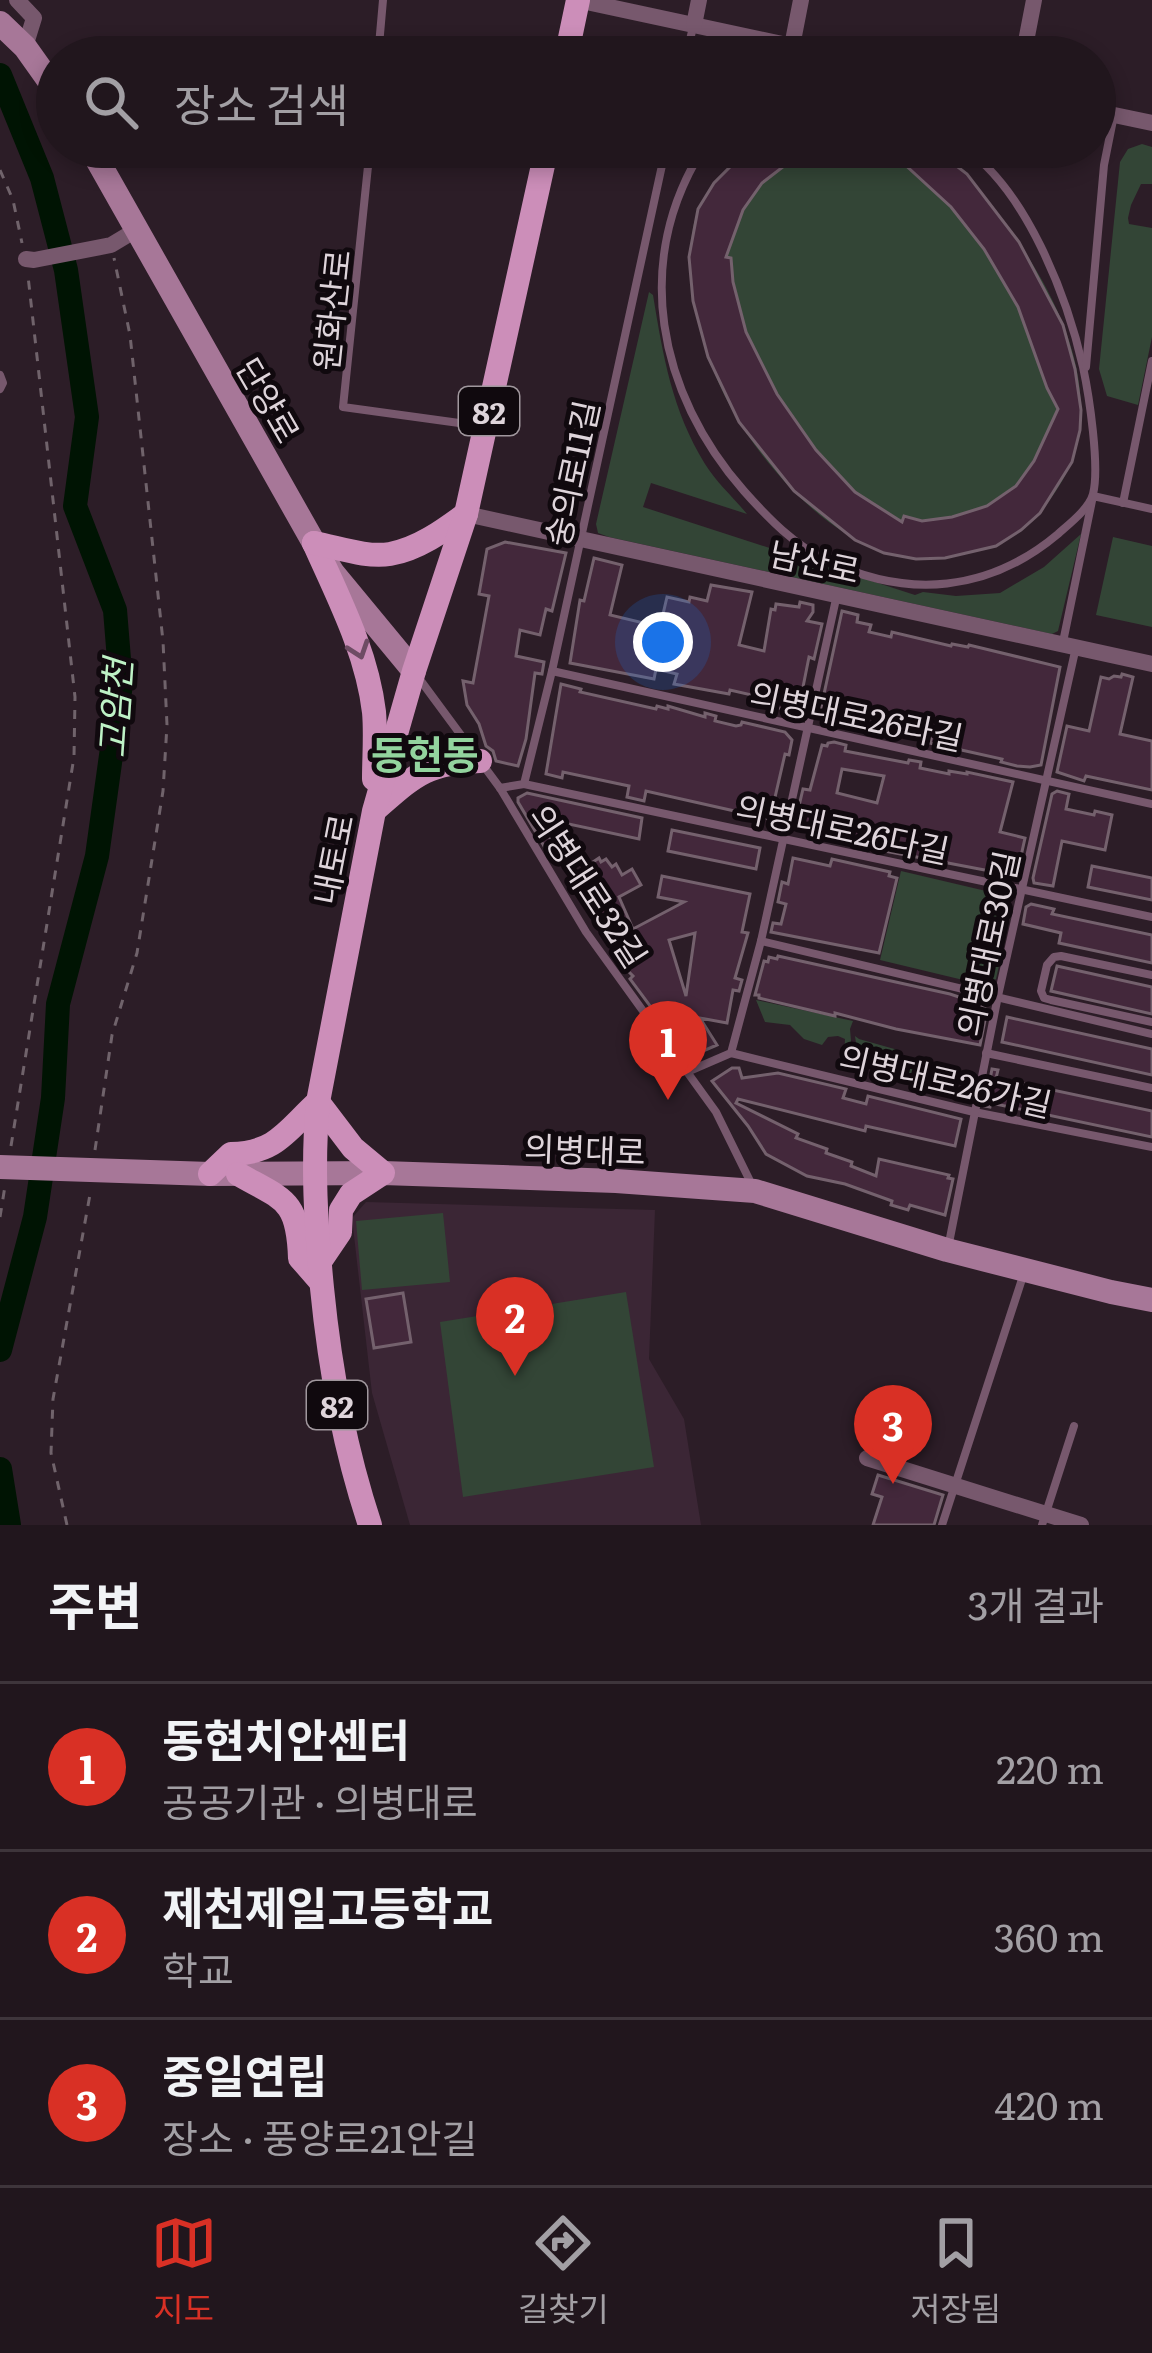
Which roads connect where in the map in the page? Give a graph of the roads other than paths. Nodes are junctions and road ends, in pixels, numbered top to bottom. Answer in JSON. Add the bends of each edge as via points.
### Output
{"nodes":[{"id":1,"x":17,"y":0,"type":"edge"},
{"id":2,"x":383,"y":0,"type":"edge"},
{"id":3,"x":577,"y":0,"type":"edge"},
{"id":4,"x":699,"y":0,"type":"edge"},
{"id":5,"x":801,"y":0,"type":"edge"},
{"id":6,"x":1034,"y":0,"type":"edge"},
{"id":7,"x":0,"y":23,"type":"edge"},
{"id":8,"x":694,"y":25,"type":"junction"},
{"id":9,"x":380,"y":36,"type":"edge"},
{"id":10,"x":570,"y":36,"type":"edge"},
{"id":11,"x":691,"y":36,"type":"edge"},
{"id":12,"x":745,"y":36,"type":"edge"},
{"id":13,"x":794,"y":36,"type":"edge"},
{"id":14,"x":1027,"y":36,"type":"edge"},
{"id":15,"x":25,"y":47,"type":"junction"},
{"id":16,"x":36,"y":62,"type":"edge"},
{"id":17,"x":1116,"y":115,"type":"edge"},
{"id":18,"x":1152,"y":123,"type":"edge"},
{"id":19,"x":101,"y":168,"type":"edge"},
{"id":20,"x":368,"y":168,"type":"edge"},
{"id":21,"x":542,"y":168,"type":"edge"},
{"id":22,"x":661,"y":168,"type":"edge"},
{"id":23,"x":691,"y":168,"type":"edge"},
{"id":24,"x":986,"y":168,"type":"edge"},
{"id":25,"x":1104,"y":168,"type":"edge"},
{"id":26,"x":136,"y":230,"type":"junction"},
{"id":27,"x":30,"y":260,"type":"road end"},
{"id":28,"x":1152,"y":361,"type":"edge"},
{"id":29,"x":0,"y":375,"type":"edge"},
{"id":30,"x":1085,"y":375,"type":"junction"},
{"id":31,"x":0,"y":389,"type":"edge"},
{"id":32,"x":486,"y":427,"type":"junction"},
{"id":33,"x":1093,"y":496,"type":"junction"},
{"id":34,"x":1123,"y":502,"type":"junction"},
{"id":35,"x":1152,"y":508,"type":"edge"},
{"id":36,"x":466,"y":514,"type":"junction"},
{"id":37,"x":580,"y":539,"type":"junction"},
{"id":38,"x":314,"y":543,"type":"junction"},
{"id":39,"x":837,"y":595,"type":"junction"},
{"id":40,"x":1069,"y":646,"type":"junction"},
{"id":41,"x":1152,"y":664,"type":"edge"},
{"id":42,"x":414,"y":671,"type":"junction"},
{"id":43,"x":552,"y":671,"type":"junction"},
{"id":44,"x":806,"y":727,"type":"junction"},
{"id":45,"x":481,"y":761,"type":"junction"},
{"id":46,"x":1046,"y":780,"type":"junction"},
{"id":47,"x":524,"y":784,"type":"junction"},
{"id":48,"x":500,"y":788,"type":"junction"},
{"id":49,"x":1152,"y":804,"type":"edge"},
{"id":50,"x":374,"y":811,"type":"junction"},
{"id":51,"x":782,"y":838,"type":"junction"},
{"id":52,"x":1022,"y":890,"type":"junction"},
{"id":53,"x":1152,"y":917,"type":"edge"},
{"id":54,"x":761,"y":940,"type":"junction"},
{"id":55,"x":1152,"y":975,"type":"edge"},
{"id":56,"x":998,"y":997,"type":"junction"},
{"id":57,"x":1152,"y":1022,"type":"edge"},
{"id":58,"x":1152,"y":1034,"type":"edge"},
{"id":59,"x":731,"y":1053,"type":"junction"},
{"id":60,"x":986,"y":1053,"type":"junction"},
{"id":61,"x":687,"y":1072,"type":"junction"},
{"id":62,"x":1152,"y":1088,"type":"edge"},
{"id":63,"x":318,"y":1102,"type":"junction"},
{"id":64,"x":974,"y":1112,"type":"junction"},
{"id":65,"x":1152,"y":1148,"type":"edge"},
{"id":66,"x":8,"y":1167,"type":"edge"},
{"id":67,"x":314,"y":1172,"type":"junction"},
{"id":68,"x":383,"y":1173,"type":"junction"},
{"id":69,"x":210,"y":1174,"type":"junction"},
{"id":70,"x":238,"y":1174,"type":"junction"},
{"id":71,"x":755,"y":1191,"type":"junction"},
{"id":72,"x":947,"y":1250,"type":"junction"},
{"id":73,"x":1025,"y":1270,"type":"junction"},
{"id":74,"x":321,"y":1273,"type":"junction"},
{"id":75,"x":1152,"y":1300,"type":"edge"},
{"id":76,"x":1074,"y":1426,"type":"dead end"},
{"id":77,"x":867,"y":1458,"type":"dead end"},
{"id":78,"x":954,"y":1484,"type":"junction"},
{"id":79,"x":1043,"y":1519,"type":"edge"},
{"id":80,"x":370,"y":1525,"type":"edge"},
{"id":81,"x":942,"y":1525,"type":"edge"},
{"id":82,"x":1081,"y":1525,"type":"edge"}],
"edges":[{"from":1,"to":15,"type":"street","via":[[34,19]]},
{"from":2,"to":9,"type":"lane"},
{"from":3,"to":8,"type":"street"},
{"from":3,"to":10,"type":"main road"},
{"from":4,"to":8,"type":"street"},
{"from":5,"to":13,"type":"street"},
{"from":6,"to":14,"type":"street"},
{"from":7,"to":15,"type":"street"},
{"from":8,"to":11,"type":"lane"},
{"from":8,"to":12,"type":"street"},
{"from":15,"to":16,"type":"street"},
{"from":17,"to":18,"type":"street"},
{"from":19,"to":26,"type":"street","name":"단양로"},
{"from":20,"to":32,"type":"lane","name":"원화산로","via":[[343,407]]},
{"from":21,"to":32,"type":"main road","name":"내토로","number":"82"},
{"from":22,"to":37,"type":"lane","name":"숭의로11길"},
{"from":23,"to":33,"type":"lane","via":[[672,214],[661,278],[665,334],[711,449],[797,542],[862,575],[946,584],[1022,560]]},
{"from":24,"to":30,"type":"lane","via":[[1038,242]]},
{"from":25,"to":30,"type":"lane"},
{"from":26,"to":27,"type":"street","via":[[106,246]]},
{"from":26,"to":38,"type":"street","name":"단양로"},
{"from":28,"to":34,"type":"lane"},
{"from":29,"to":31,"type":"lane"},
{"from":30,"to":33,"type":"lane","name":"의병대로30길"},
{"from":32,"to":36,"type":"main road","name":"내토로","number":"82"},
{"from":33,"to":34,"type":"lane"},
{"from":33,"to":40,"type":"lane","name":"의병대로30길"},
{"from":34,"to":35,"type":"lane"},
{"from":36,"to":37,"type":"street","name":"남산로"},
{"from":36,"to":38,"type":"main road","via":[[389,554]]},
{"from":36,"to":42,"type":"main road","name":"내토로","number":"82"},
{"from":37,"to":39,"type":"street","name":"남산로"},
{"from":37,"to":43,"type":"lane","name":"숭의로11길"},
{"from":38,"to":42,"type":"street","name":"단양로"},
{"from":38,"to":50,"type":"main road","one_way":true,"via":[[365,669],[374,714]]},
{"from":39,"to":40,"type":"street","name":"남산로"},
{"from":39,"to":44,"type":"lane"},
{"from":40,"to":41,"type":"street","name":"남산로"},
{"from":40,"to":46,"type":"lane","name":"의병대로30길"},
{"from":42,"to":45,"type":"lane","name":"의병대로32길"},
{"from":42,"to":50,"type":"main road","name":"내토로","number":"82"},
{"from":43,"to":44,"type":"lane","name":"의병대로26라길"},
{"from":43,"to":47,"type":"lane","name":"숭의로11길"},
{"from":44,"to":46,"type":"lane","name":"의병대로26라길"},
{"from":44,"to":51,"type":"lane"},
{"from":45,"to":48,"type":"lane","name":"의병대로32길"},
{"from":45,"to":50,"type":"main road","via":[[430,768]]},
{"from":46,"to":49,"type":"lane","name":"의병대로26라길"},
{"from":46,"to":52,"type":"lane","name":"의병대로30길"},
{"from":47,"to":48,"type":"lane"},
{"from":47,"to":51,"type":"lane","name":"의병대로26다길"},
{"from":48,"to":61,"type":"lane","name":"의병대로32길","via":[[586,932]]},
{"from":50,"to":63,"type":"main road","name":"내토로","number":"82"},
{"from":51,"to":52,"type":"lane","name":"의병대로26다길"},
{"from":51,"to":54,"type":"lane"},
{"from":52,"to":53,"type":"lane","name":"의병대로26다길"},
{"from":52,"to":56,"type":"lane","name":"의병대로30길"},
{"from":54,"to":56,"type":"lane"},
{"from":54,"to":59,"type":"lane"},
{"from":55,"to":57,"type":"lane","via":[[1054,957],[1041,991]]},
{"from":56,"to":58,"type":"lane"},
{"from":56,"to":60,"type":"lane","name":"의병대로30길"},
{"from":59,"to":61,"type":"lane"},
{"from":59,"to":64,"type":"lane","name":"의병대로26가길"},
{"from":60,"to":62,"type":"lane"},
{"from":60,"to":64,"type":"lane","name":"의병대로30길"},
{"from":61,"to":71,"type":"lane","name":"의병대로32길"},
{"from":63,"to":67,"type":"main road","name":"내토로","number":"82"},
{"from":63,"to":68,"type":"main road"},
{"from":63,"to":69,"type":"main road","via":[[283,1138],[254,1154],[231,1154]]},
{"from":64,"to":65,"type":"lane","name":"의병대로26가길"},
{"from":64,"to":72,"type":"lane","name":"의병대로30길"},
{"from":66,"to":69,"type":"street","name":"의병대로"},
{"from":67,"to":68,"type":"street","name":"의병대로"},
{"from":67,"to":70,"type":"street","name":"의병대로"},
{"from":67,"to":74,"type":"main road","name":"내토로","number":"82"},
{"from":68,"to":71,"type":"street","name":"의병대로"},
{"from":68,"to":74,"type":"main road","via":[[351,1193]]},
{"from":69,"to":70,"type":"street","name":"의병대로"},
{"from":70,"to":74,"type":"main road","via":[[285,1200],[300,1258]]},
{"from":71,"to":72,"type":"street","name":"의병대로"},
{"from":72,"to":73,"type":"street","name":"의병대로"},
{"from":73,"to":75,"type":"street","name":"의병대로"},
{"from":73,"to":78,"type":"lane"},
{"from":74,"to":80,"type":"main road","name":"내토로","number":"82","via":[[337,1405]]},
{"from":76,"to":79,"type":"lane"},
{"from":77,"to":78,"type":"street"},
{"from":78,"to":79,"type":"street"},
{"from":78,"to":81,"type":"lane"},
{"from":79,"to":82,"type":"street"}]}
